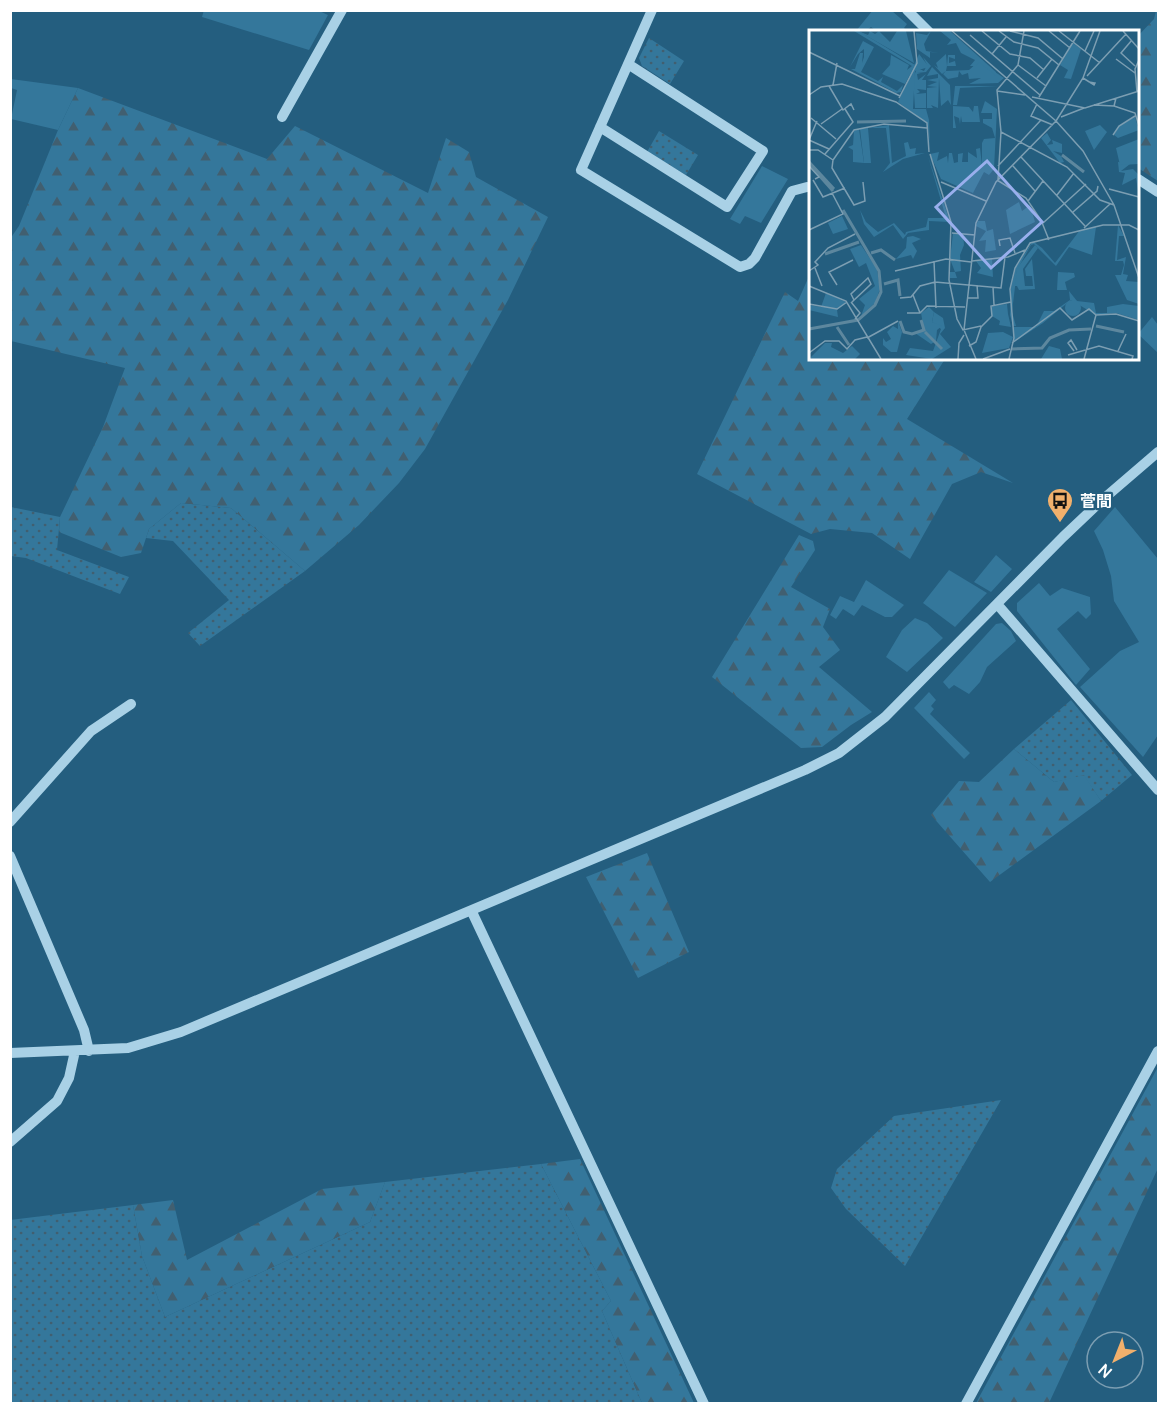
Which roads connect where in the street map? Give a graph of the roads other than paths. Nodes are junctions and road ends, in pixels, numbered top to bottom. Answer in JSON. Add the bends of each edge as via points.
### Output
{"nodes":[{"id":1,"x":342,"y":10,"type":"edge"},
{"id":2,"x":652,"y":10,"type":"edge"},
{"id":3,"x":907,"y":10,"type":"edge"},
{"id":4,"x":927,"y":30,"type":"edge"},
{"id":5,"x":628,"y":63,"type":"junction"},
{"id":6,"x":282,"y":117,"type":"dead end"},
{"id":7,"x":600,"y":127,"type":"junction"},
{"id":8,"x":1139,"y":180,"type":"edge"},
{"id":9,"x":807,"y":187,"type":"dead end"},
{"id":10,"x":1158,"y":192,"type":"edge"},
{"id":11,"x":1158,"y":452,"type":"edge"},
{"id":12,"x":997,"y":604,"type":"junction"},
{"id":13,"x":130,"y":704,"type":"dead end"},
{"id":14,"x":1158,"y":790,"type":"edge"},
{"id":15,"x":10,"y":822,"type":"edge"},
{"id":16,"x":10,"y":856,"type":"edge"},
{"id":17,"x":472,"y":912,"type":"junction"},
{"id":18,"x":75,"y":1051,"type":"junction"},
{"id":19,"x":89,"y":1051,"type":"junction"},
{"id":20,"x":1158,"y":1051,"type":"edge"},
{"id":21,"x":10,"y":1053,"type":"edge"},
{"id":22,"x":10,"y":1142,"type":"edge"},
{"id":23,"x":704,"y":1404,"type":"edge"},
{"id":24,"x":966,"y":1404,"type":"edge"}],
"edges":[{"from":1,"to":6,"type":"street"},
{"from":2,"to":5,"type":"street"},
{"from":3,"to":4,"type":"street"},
{"from":5,"to":7,"type":"street"},
{"from":5,"to":7,"type":"street","via":[[763,150],[727,207]]},
{"from":7,"to":9,"type":"street","via":[[581,170],[740,267],[755,258],[792,191]]},
{"from":8,"to":10,"type":"street"},
{"from":11,"to":12,"type":"street","via":[[1101,501]]},
{"from":12,"to":14,"type":"street"},
{"from":12,"to":17,"type":"street","via":[[885,717],[839,753]]},
{"from":13,"to":15,"type":"street","via":[[91,731]]},
{"from":16,"to":19,"type":"street","via":[[84,1030]]},
{"from":17,"to":19,"type":"street","via":[[182,1032],[128,1048]]},
{"from":17,"to":23,"type":"street"},
{"from":18,"to":19,"type":"street"},
{"from":18,"to":21,"type":"street"},
{"from":18,"to":22,"type":"street","via":[[69,1078],[57,1101]]},
{"from":20,"to":24,"type":"street"}]}
